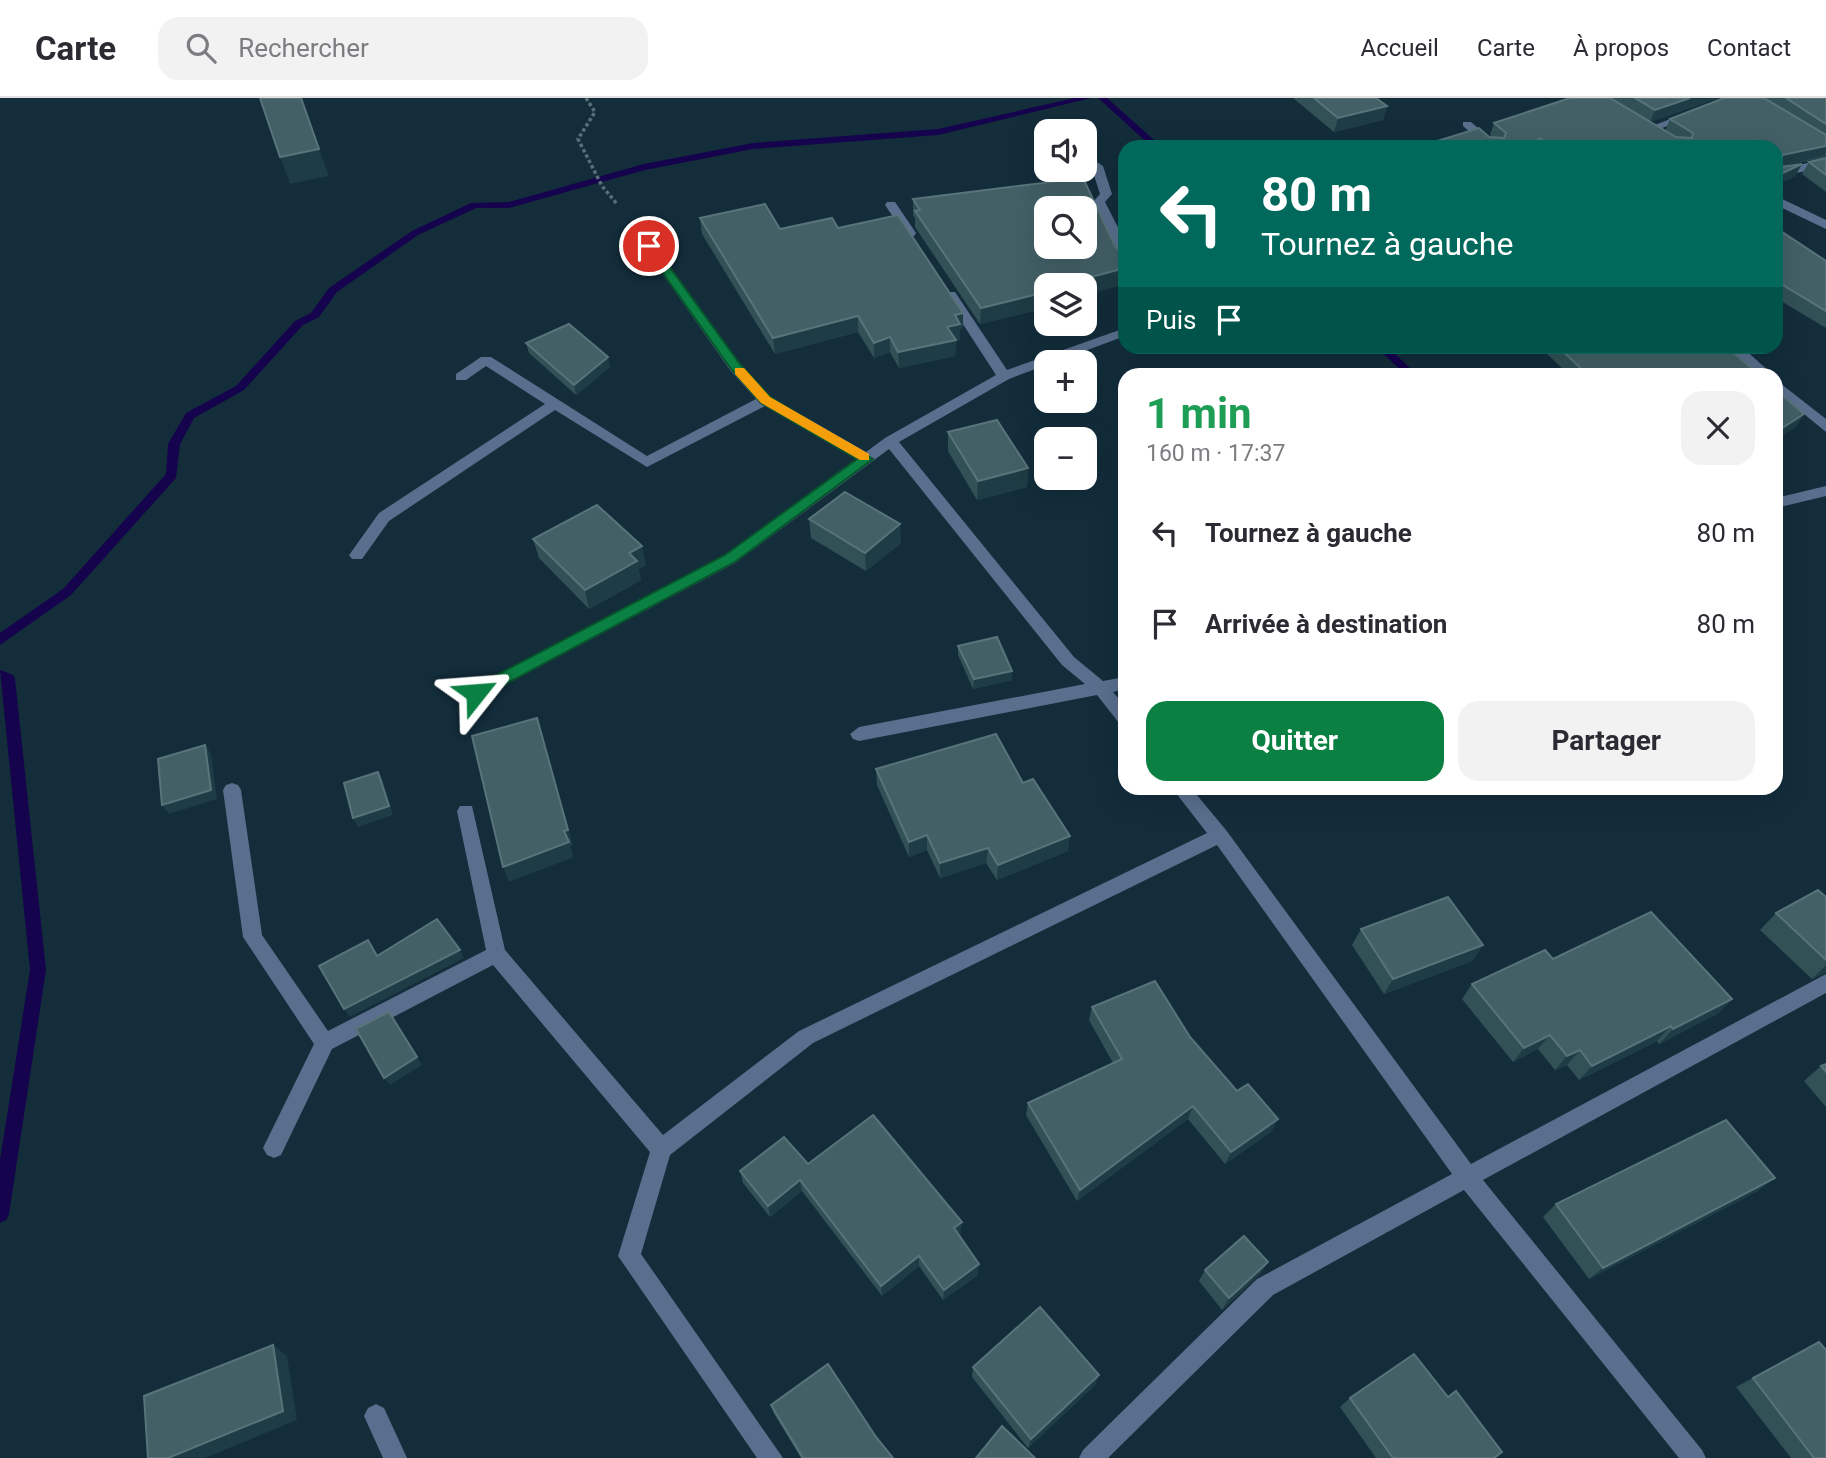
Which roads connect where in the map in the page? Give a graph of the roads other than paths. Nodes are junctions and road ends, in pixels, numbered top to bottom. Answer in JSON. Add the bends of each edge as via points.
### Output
{"nodes":[{"id":1,"x":1733,"y":98,"type":"edge"},
{"id":2,"x":1467,"y":124,"type":"dead end"},
{"id":3,"x":1650,"y":129,"type":"edge"},
{"id":4,"x":1486,"y":140,"type":"edge"},
{"id":5,"x":1826,"y":163,"type":"edge"},
{"id":6,"x":1097,"y":166,"type":"dead end"},
{"id":7,"x":1783,"y":172,"type":"edge"},
{"id":8,"x":1783,"y":204,"type":"edge"},
{"id":9,"x":891,"y":205,"type":"dead end"},
{"id":10,"x":1826,"y":225,"type":"edge"},
{"id":11,"x":635,"y":226,"type":"dead end"},
{"id":12,"x":1118,"y":239,"type":"edge"},
{"id":13,"x":921,"y":251,"type":"edge"},
{"id":14,"x":944,"y":285,"type":"edge"},
{"id":15,"x":1118,"y":335,"type":"edge"},
{"id":16,"x":1741,"y":354,"type":"edge"},
{"id":17,"x":1758,"y":368,"type":"edge"},
{"id":18,"x":1004,"y":376,"type":"junction"},
{"id":19,"x":461,"y":377,"type":"dead end"},
{"id":20,"x":1783,"y":390,"type":"edge"},
{"id":21,"x":765,"y":400,"type":"junction"},
{"id":22,"x":555,"y":404,"type":"junction"},
{"id":23,"x":1826,"y":427,"type":"edge"},
{"id":24,"x":890,"y":441,"type":"junction"},
{"id":25,"x":867,"y":459,"type":"junction"},
{"id":26,"x":1826,"y":491,"type":"edge"},
{"id":27,"x":1783,"y":501,"type":"edge"},
{"id":28,"x":357,"y":555,"type":"dead end"},
{"id":29,"x":1118,"y":685,"type":"edge"},
{"id":30,"x":1102,"y":689,"type":"junction"},
{"id":31,"x":476,"y":693,"type":"dead end"},
{"id":32,"x":1118,"y":709,"type":"edge"},
{"id":33,"x":859,"y":734,"type":"dead end"},
{"id":34,"x":232,"y":790,"type":"dead end"},
{"id":35,"x":1187,"y":795,"type":"edge"},
{"id":36,"x":466,"y":811,"type":"dead end"},
{"id":37,"x":1220,"y":835,"type":"junction"},
{"id":38,"x":496,"y":954,"type":"junction"},
{"id":39,"x":1826,"y":983,"type":"edge"},
{"id":40,"x":325,"y":1043,"type":"junction"},
{"id":41,"x":274,"y":1148,"type":"dead end"},
{"id":42,"x":661,"y":1149,"type":"junction"},
{"id":43,"x":1468,"y":1178,"type":"junction"},
{"id":44,"x":376,"y":1416,"type":"dead end"},
{"id":45,"x":395,"y":1458,"type":"edge"},
{"id":46,"x":771,"y":1458,"type":"edge"},
{"id":47,"x":1091,"y":1458,"type":"edge"},
{"id":48,"x":1694,"y":1458,"type":"edge"}],
"edges":[{"from":1,"to":3,"type":"street"},
{"from":2,"to":4,"type":"street"},
{"from":5,"to":7,"type":"street"},
{"from":6,"to":12,"type":"street","via":[[1106,194],[1099,202]]},
{"from":8,"to":10,"type":"street"},
{"from":9,"to":13,"type":"street"},
{"from":11,"to":21,"type":"street","via":[[735,367]]},
{"from":14,"to":18,"type":"street"},
{"from":15,"to":18,"type":"street"},
{"from":16,"to":17,"type":"street"},
{"from":18,"to":24,"type":"street"},
{"from":19,"to":22,"type":"street","via":[[486,360]]},
{"from":20,"to":23,"type":"street"},
{"from":21,"to":22,"type":"street","via":[[647,463]]},
{"from":21,"to":25,"type":"street"},
{"from":22,"to":28,"type":"street","via":[[384,517]]},
{"from":24,"to":25,"type":"street"},
{"from":24,"to":30,"type":"street","via":[[1068,661]]},
{"from":25,"to":31,"type":"street","via":[[730,559]]},
{"from":26,"to":27,"type":"street"},
{"from":29,"to":30,"type":"street"},
{"from":30,"to":32,"type":"street"},
{"from":30,"to":33,"type":"street"},
{"from":34,"to":40,"type":"street","via":[[254,937]]},
{"from":35,"to":37,"type":"street"},
{"from":36,"to":38,"type":"street"},
{"from":37,"to":42,"type":"street","via":[[806,1037]]},
{"from":37,"to":43,"type":"street"},
{"from":38,"to":40,"type":"street"},
{"from":38,"to":42,"type":"street"},
{"from":39,"to":43,"type":"street"},
{"from":40,"to":41,"type":"street"},
{"from":42,"to":46,"type":"street","via":[[629,1256]]},
{"from":43,"to":47,"type":"street","via":[[1265,1287]]},
{"from":43,"to":48,"type":"street"},
{"from":44,"to":45,"type":"street"}]}
